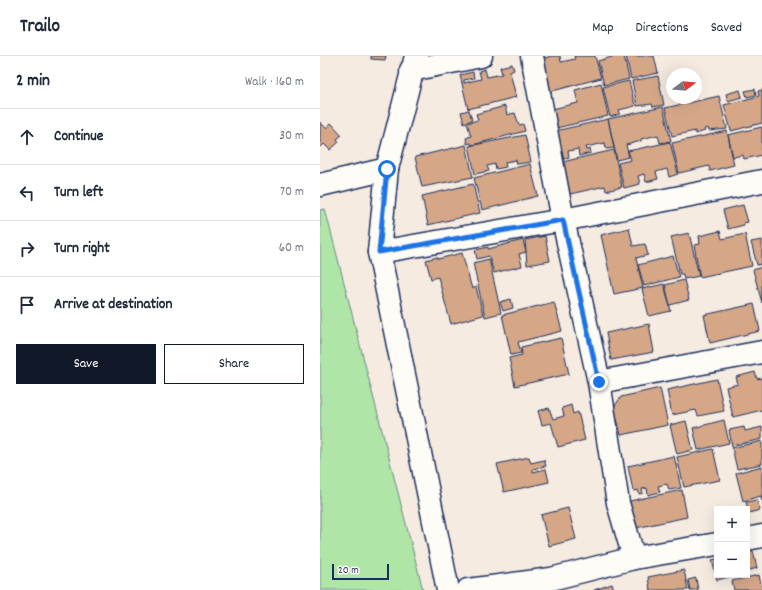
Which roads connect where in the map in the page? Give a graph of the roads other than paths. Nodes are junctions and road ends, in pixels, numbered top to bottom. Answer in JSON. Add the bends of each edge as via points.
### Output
{"nodes":[{"id":1,"x":481,"y":56,"type":"edge"},
{"id":2,"x":532,"y":56,"type":"edge"},
{"id":3,"x":413,"y":63,"type":"edge"},
{"id":4,"x":387,"y":169,"type":"junction"},
{"id":5,"x":762,"y":180,"type":"edge"},
{"id":6,"x":320,"y":185,"type":"edge"},
{"id":7,"x":563,"y":220,"type":"junction"},
{"id":8,"x":379,"y":252,"type":"junction"},
{"id":9,"x":762,"y":352,"type":"edge"},
{"id":10,"x":599,"y":382,"type":"junction"},
{"id":11,"x":762,"y":536,"type":"edge"},
{"id":12,"x":750,"y":538,"type":"edge"},
{"id":13,"x":714,"y":545,"type":"edge"},
{"id":14,"x":634,"y":558,"type":"junction"},
{"id":15,"x":448,"y":590,"type":"edge"},
{"id":16,"x":468,"y":590,"type":"edge"}],
"edges":[{"from":1,"to":3,"type":"street"},
{"from":2,"to":7,"type":"street"},
{"from":3,"to":4,"type":"street"},
{"from":4,"to":6,"type":"street"},
{"from":4,"to":8,"type":"street"},
{"from":5,"to":7,"type":"street"},
{"from":7,"to":8,"type":"street"},
{"from":7,"to":10,"type":"street"},
{"from":8,"to":15,"type":"street"},
{"from":9,"to":10,"type":"street"},
{"from":10,"to":14,"type":"street","via":[[618,503]]},
{"from":11,"to":12,"type":"street"},
{"from":13,"to":14,"type":"street"},
{"from":14,"to":16,"type":"street","via":[[551,579]]}]}
